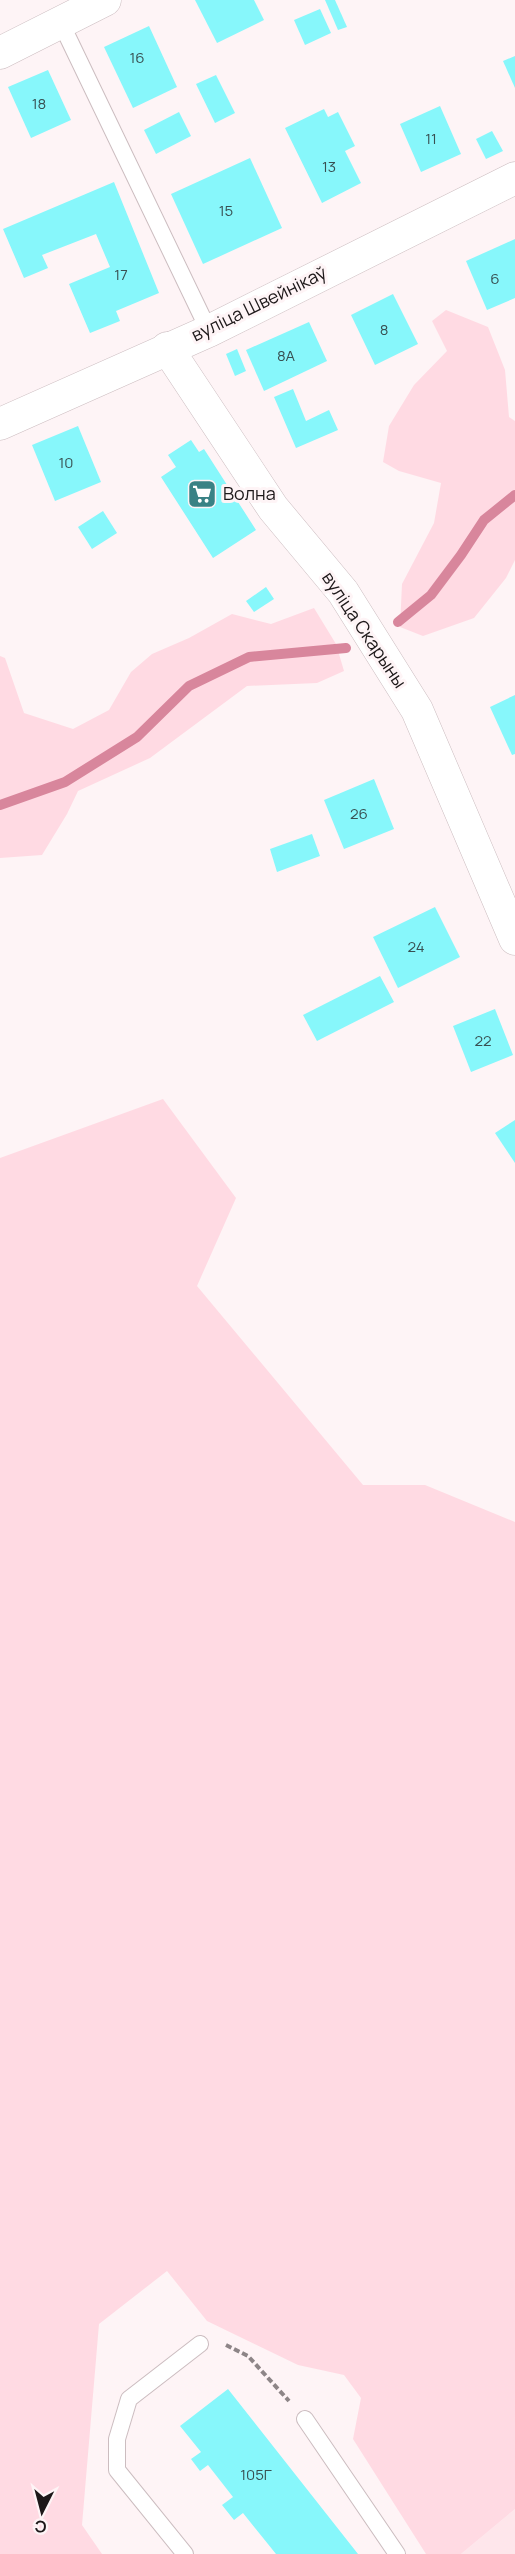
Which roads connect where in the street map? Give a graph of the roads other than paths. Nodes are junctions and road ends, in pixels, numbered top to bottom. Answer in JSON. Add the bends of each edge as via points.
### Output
{"nodes":[{"id":1,"x":105,"y":0,"type":"edge"},
{"id":2,"x":60,"y":21,"type":"junction"},
{"id":3,"x":0,"y":53,"type":"edge"},
{"id":4,"x":515,"y":178,"type":"edge"},
{"id":5,"x":209,"y":331,"type":"junction"},
{"id":6,"x":167,"y":348,"type":"junction"},
{"id":7,"x":0,"y":424,"type":"edge"},
{"id":8,"x":515,"y":939,"type":"edge"},
{"id":9,"x":200,"y":2344,"type":"road end"},
{"id":10,"x":305,"y":2419,"type":"road end"},
{"id":11,"x":184,"y":2554,"type":"edge"},
{"id":12,"x":397,"y":2554,"type":"edge"}],
"edges":[{"from":1,"to":2,"type":"street"},
{"from":2,"to":3,"type":"street"},
{"from":2,"to":5,"type":"lane"},
{"from":4,"to":5,"type":"street","name":"вуліца Швейнікаў"},
{"from":5,"to":6,"type":"street","name":"вуліца Швейнікаў"},
{"from":6,"to":7,"type":"street","name":"вуліца Швейнікаў"},
{"from":6,"to":8,"type":"street","name":"вуліца Скарыны","via":[[273,508],[343,592],[417,710]]},
{"from":9,"to":11,"type":"lane","via":[[129,2399],[117,2448],[117,2470]]},
{"from":10,"to":12,"type":"lane"}]}
